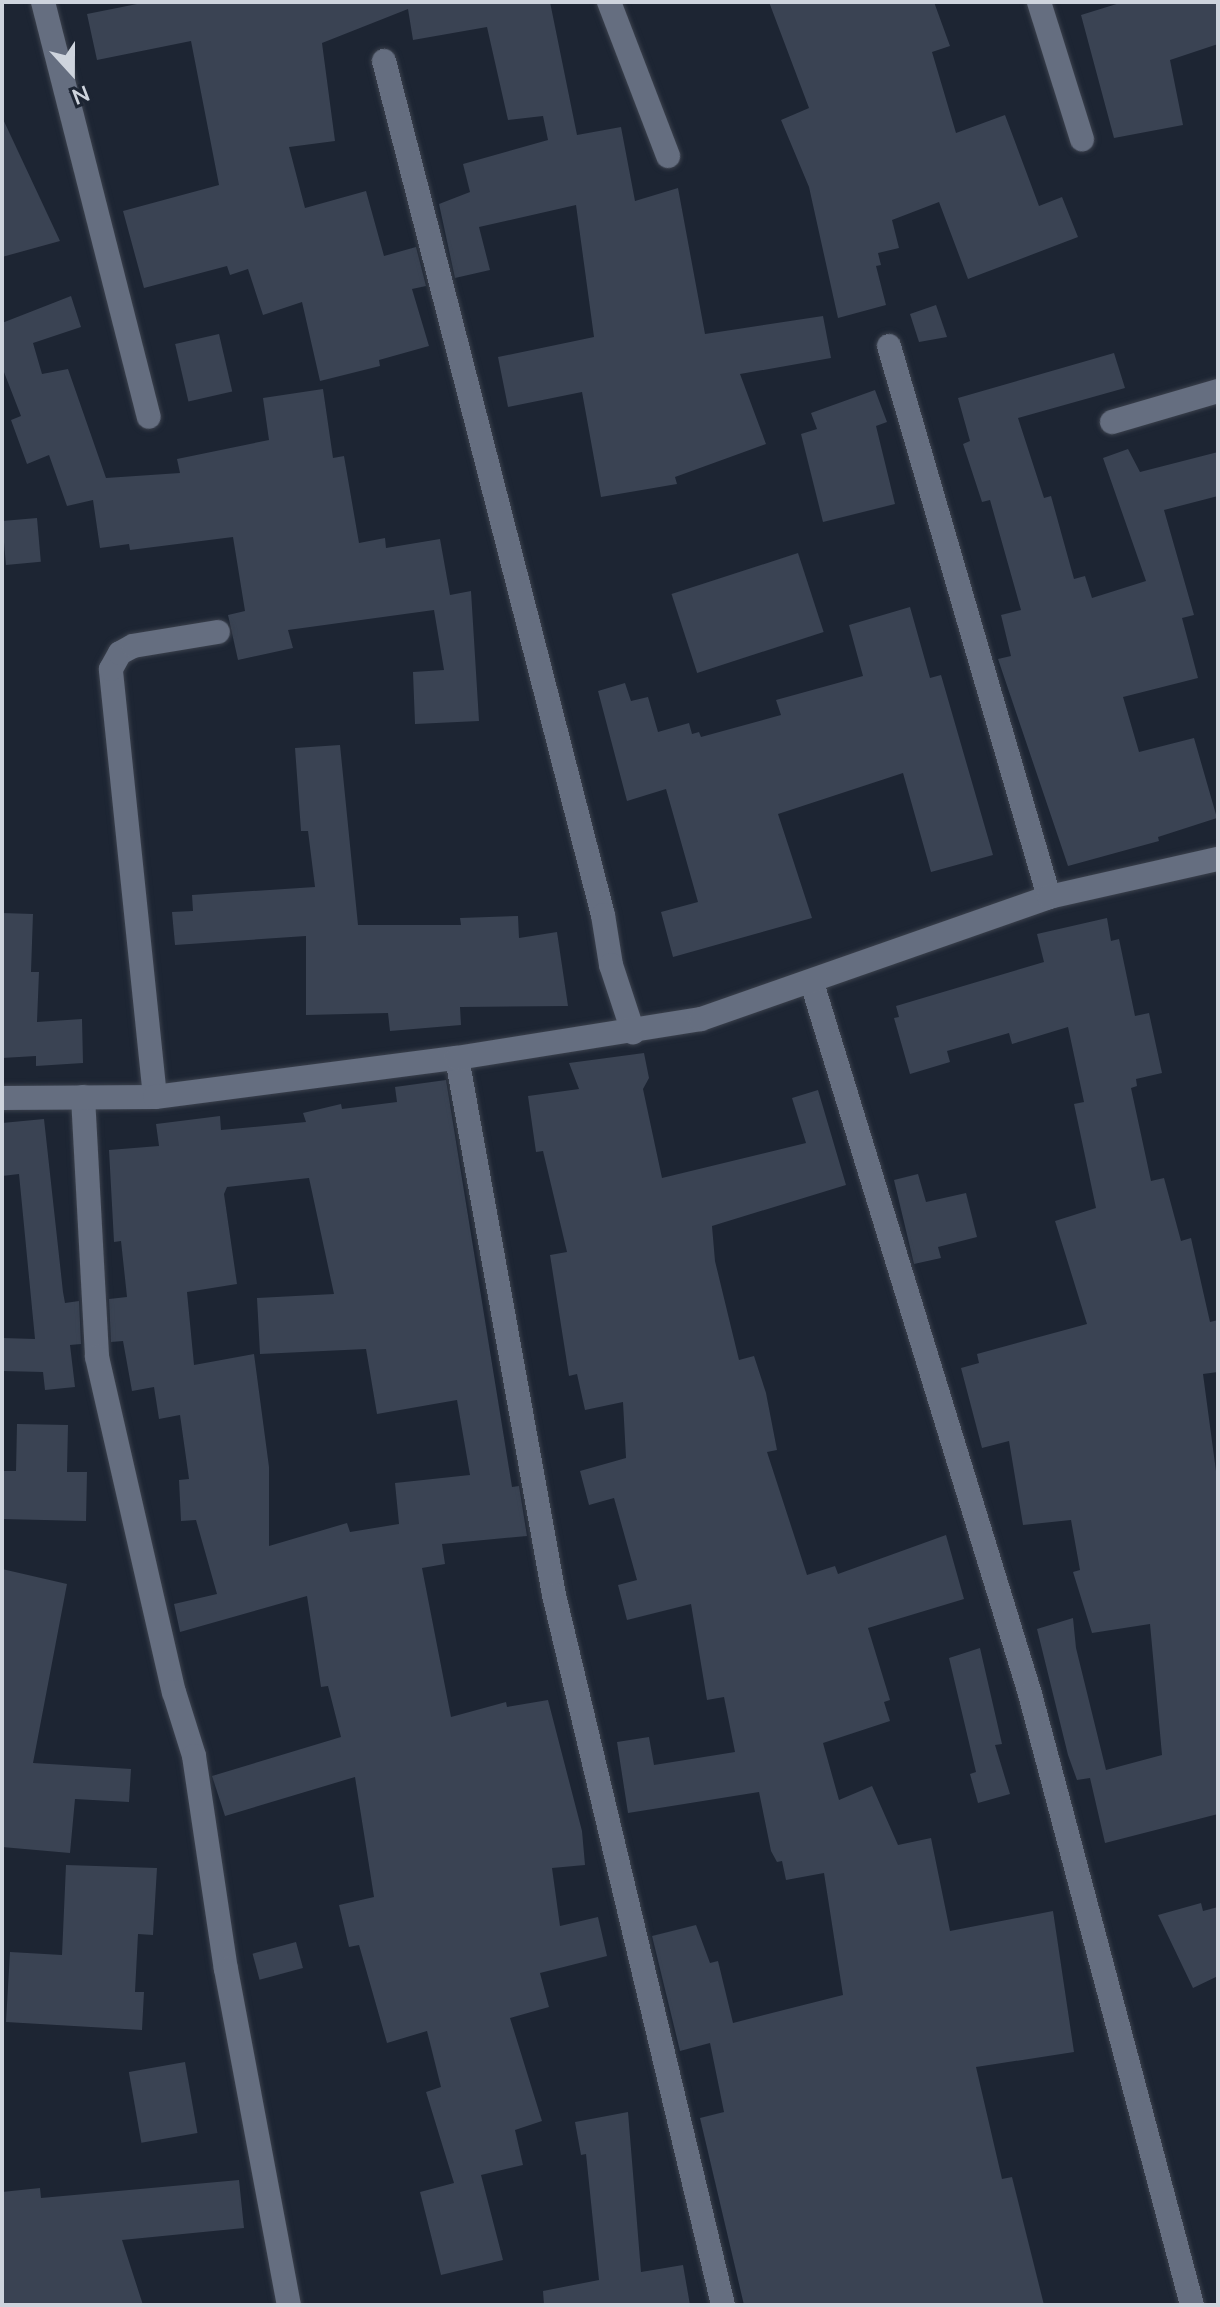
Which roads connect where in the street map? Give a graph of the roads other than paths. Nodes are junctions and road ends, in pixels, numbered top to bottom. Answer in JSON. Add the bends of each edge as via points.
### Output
{"nodes":[{"id":1,"x":43,"y":2,"type":"edge"},
{"id":2,"x":609,"y":2,"type":"edge"},
{"id":3,"x":1039,"y":2,"type":"edge"},
{"id":4,"x":384,"y":61,"type":"dead end"},
{"id":5,"x":1082,"y":139,"type":"dead end"},
{"id":6,"x":668,"y":156,"type":"dead end"},
{"id":7,"x":889,"y":346,"type":"dead end"},
{"id":8,"x":1218,"y":391,"type":"edge"},
{"id":9,"x":149,"y":417,"type":"dead end"},
{"id":10,"x":1112,"y":422,"type":"dead end"},
{"id":11,"x":218,"y":632,"type":"dead end"},
{"id":12,"x":1218,"y":859,"type":"edge"},
{"id":13,"x":1049,"y":897,"type":"junction"},
{"id":14,"x":812,"y":983,"type":"junction"},
{"id":15,"x":633,"y":1032,"type":"junction"},
{"id":16,"x":457,"y":1058,"type":"junction"},
{"id":17,"x":83,"y":1097,"type":"junction"},
{"id":18,"x":155,"y":1097,"type":"junction"},
{"id":19,"x":2,"y":1098,"type":"edge"},
{"id":20,"x":289,"y":2305,"type":"edge"},
{"id":21,"x":723,"y":2305,"type":"edge"},
{"id":22,"x":1192,"y":2305,"type":"edge"}],
"edges":[{"from":1,"to":9,"type":"street"},
{"from":2,"to":6,"type":"street"},
{"from":3,"to":5,"type":"street"},
{"from":4,"to":15,"type":"street","via":[[599,900],[611,965]]},
{"from":7,"to":13,"type":"street"},
{"from":8,"to":10,"type":"street"},
{"from":11,"to":18,"type":"street","via":[[133,646],[120,653],[111,669]]},
{"from":12,"to":13,"type":"street"},
{"from":13,"to":14,"type":"street"},
{"from":14,"to":15,"type":"street","via":[[701,1019]]},
{"from":14,"to":22,"type":"street","via":[[1030,1694]]},
{"from":15,"to":16,"type":"street"},
{"from":16,"to":18,"type":"street"},
{"from":16,"to":21,"type":"street","via":[[554,1595]]},
{"from":17,"to":18,"type":"street"},
{"from":17,"to":19,"type":"street"},
{"from":17,"to":20,"type":"street","via":[[97,1357],[174,1692],[194,1756],[226,1969]]}]}
